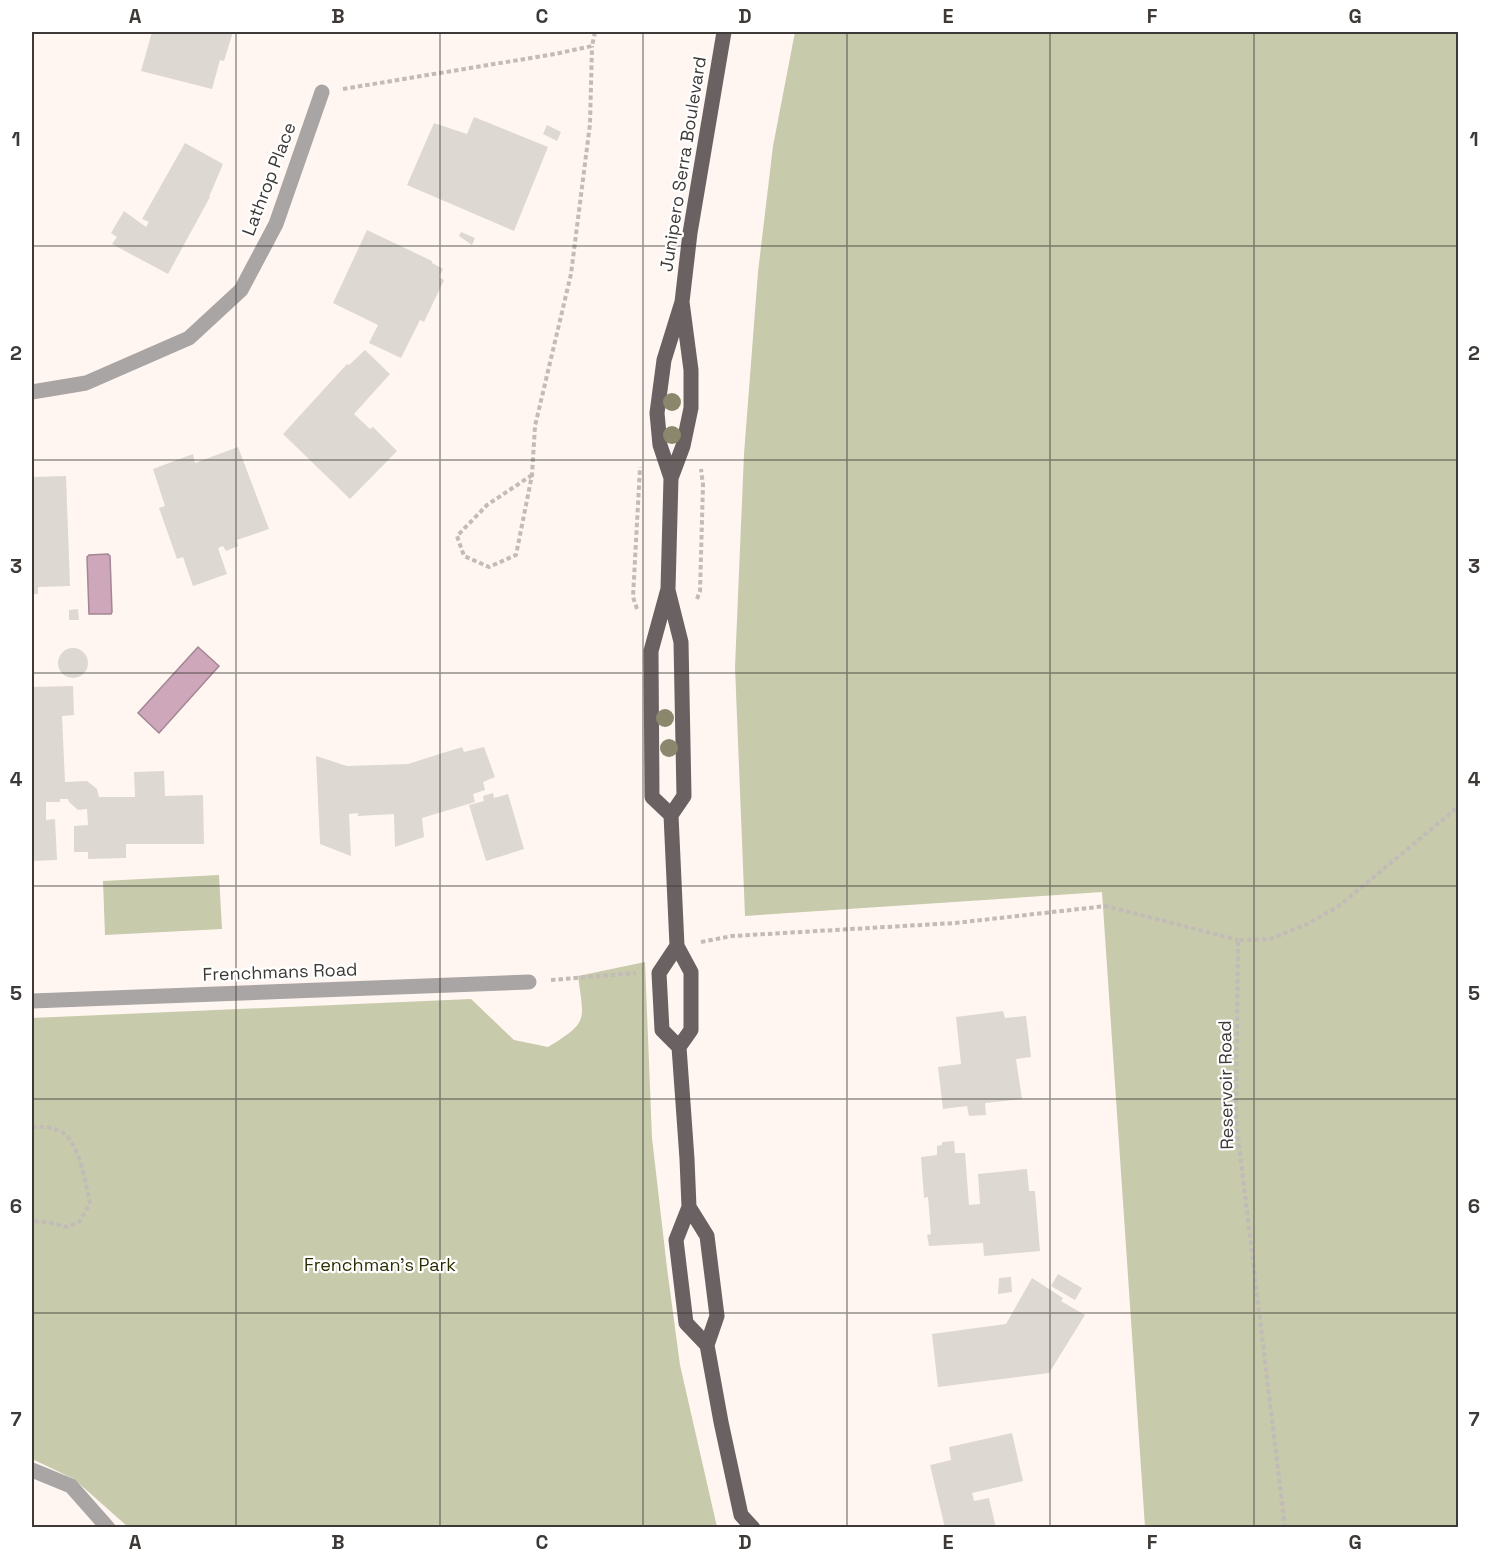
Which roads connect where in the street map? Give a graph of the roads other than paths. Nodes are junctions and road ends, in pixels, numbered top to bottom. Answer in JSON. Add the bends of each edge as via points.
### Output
{"nodes":[{"id":1,"x":724,"y":32,"type":"edge"},
{"id":2,"x":322,"y":92,"type":"road end"},
{"id":3,"x":682,"y":302,"type":"junction"},
{"id":4,"x":32,"y":392,"type":"edge"},
{"id":5,"x":671,"y":478,"type":"junction"},
{"id":6,"x":668,"y":589,"type":"junction"},
{"id":7,"x":671,"y":815,"type":"junction"},
{"id":8,"x":677,"y":946,"type":"junction"},
{"id":9,"x":529,"y":982,"type":"road end"},
{"id":10,"x":32,"y":1001,"type":"edge"},
{"id":11,"x":678,"y":1047,"type":"junction"},
{"id":12,"x":689,"y":1207,"type":"junction"},
{"id":13,"x":707,"y":1345,"type":"junction"},
{"id":14,"x":32,"y":1470,"type":"edge"},
{"id":15,"x":739,"y":1521,"type":"edge"},
{"id":16,"x":108,"y":1527,"type":"edge"},
{"id":17,"x":753,"y":1527,"type":"edge"}],
"edges":[{"from":1,"to":3,"type":"main road","name":"Junipero Serra Boulevard"},
{"from":2,"to":4,"type":"street","name":"Lathrop Place","via":[[276,224],[241,290],[189,338],[86,382]]},
{"from":3,"to":5,"type":"main road","name":"Junipero Serra Boulevard","via":[[691,370],[691,408]]},
{"from":3,"to":5,"type":"main road","name":"Junipero Serra Boulevard","via":[[664,360],[657,413],[660,445]]},
{"from":5,"to":6,"type":"main road","name":"Junipero Serra Boulevard"},
{"from":6,"to":7,"type":"main road","name":"Junipero Serra Boulevard","via":[[681,642],[684,784],[684,796]]},
{"from":6,"to":7,"type":"main road","name":"Junipero Serra Boulevard","via":[[651,651],[652,797]]},
{"from":7,"to":8,"type":"main road","name":"Junipero Serra Boulevard"},
{"from":8,"to":11,"type":"main road","name":"Junipero Serra Boulevard","via":[[692,972],[692,1030]]},
{"from":8,"to":11,"type":"main road","via":[[659,973],[662,1030]]},
{"from":9,"to":10,"type":"street","name":"Frenchmans Road"},
{"from":11,"to":12,"type":"main road"},
{"from":12,"to":13,"type":"main road","via":[[707,1236],[717,1316]]},
{"from":12,"to":13,"type":"main road","via":[[676,1240],[686,1323]]},
{"from":13,"to":15,"type":"main road"},
{"from":14,"to":16,"type":"street","via":[[71,1486]]},
{"from":15,"to":17,"type":"main road"}]}
